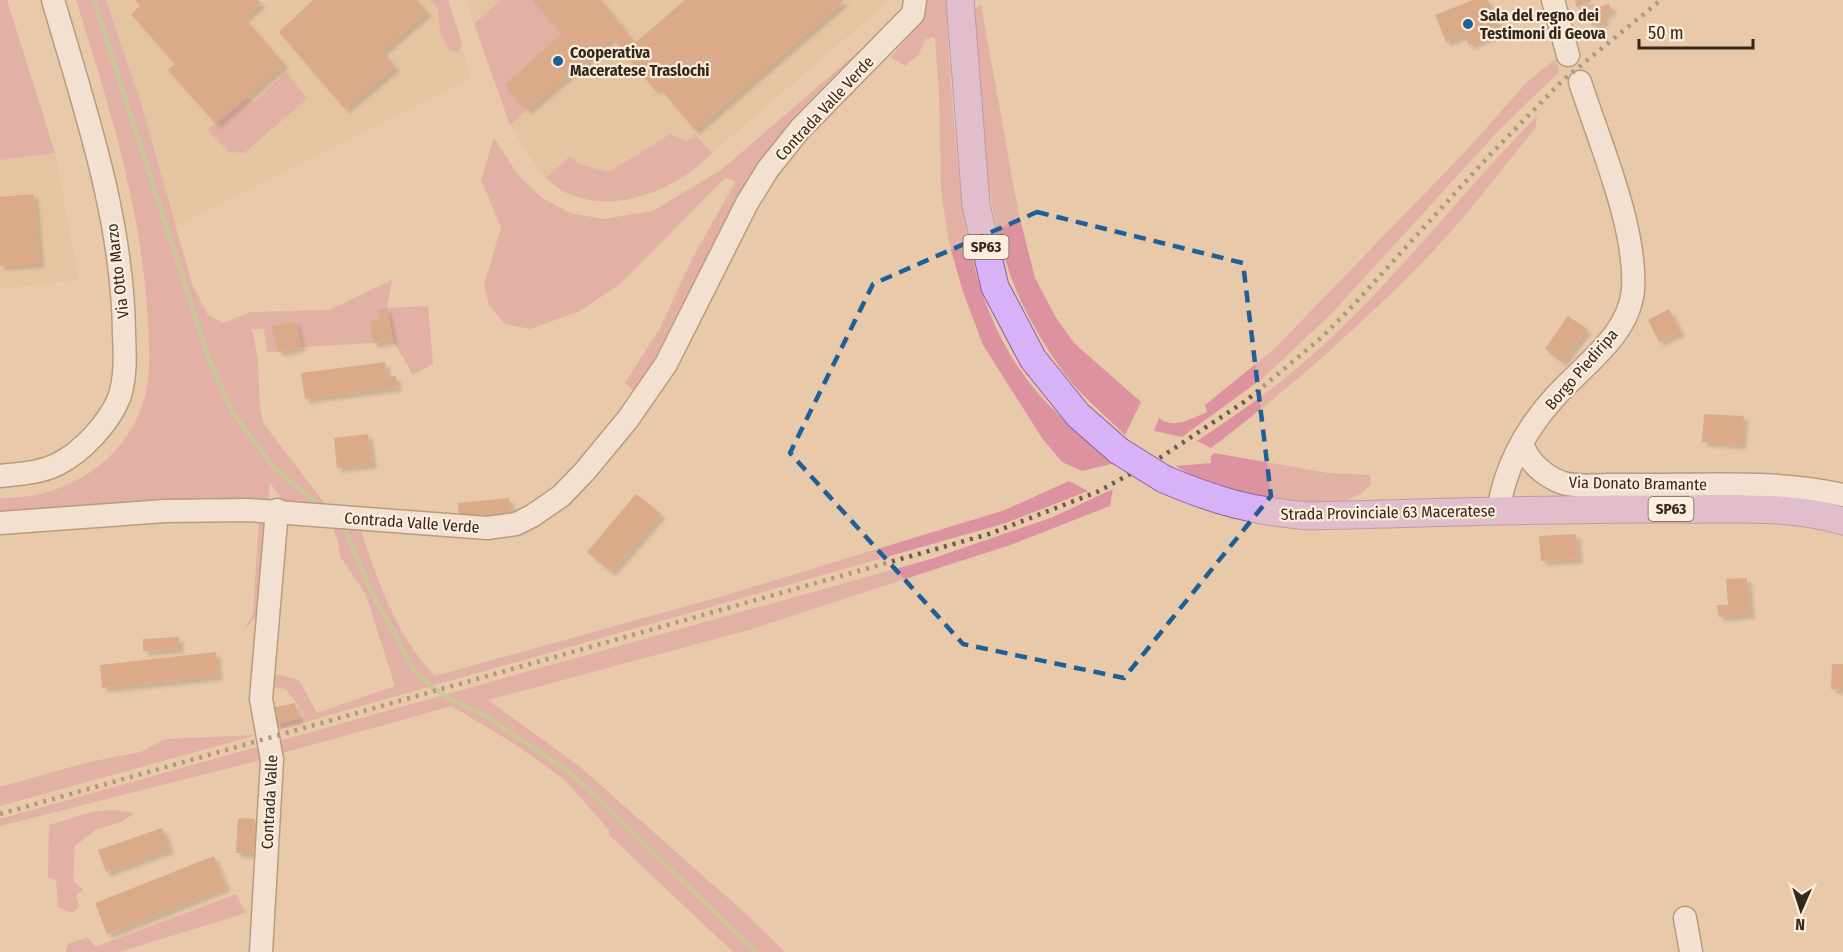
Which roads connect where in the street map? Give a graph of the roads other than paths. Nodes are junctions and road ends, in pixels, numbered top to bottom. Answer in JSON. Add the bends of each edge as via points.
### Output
{"nodes":[{"id":1,"x":53,"y":0,"type":"edge"},
{"id":2,"x":915,"y":0,"type":"edge"},
{"id":3,"x":960,"y":0,"type":"edge"},
{"id":4,"x":1553,"y":0,"type":"edge"},
{"id":5,"x":1568,"y":55,"type":"dead end"},
{"id":6,"x":1580,"y":82,"type":"dead end"},
{"id":7,"x":1522,"y":443,"type":"junction"},
{"id":8,"x":0,"y":476,"type":"edge"},
{"id":9,"x":1843,"y":495,"type":"edge"},
{"id":10,"x":277,"y":510,"type":"junction"},
{"id":11,"x":1498,"y":511,"type":"junction"},
{"id":12,"x":1843,"y":521,"type":"edge"},
{"id":13,"x":0,"y":523,"type":"edge"},
{"id":14,"x":1685,"y":918,"type":"dead end"},
{"id":15,"x":261,"y":952,"type":"edge"},
{"id":16,"x":1691,"y":952,"type":"edge"}],
"edges":[{"from":1,"to":8,"type":"street","name":"Via Otto Marzo","via":[[110,207],[122,296],[125,361],[119,397],[105,422],[83,446],[58,464],[30,473]]},
{"from":2,"to":10,"type":"street","name":"Contrada Valle Verde","via":[[913,14],[800,129],[768,169],[666,364],[628,419],[561,496],[516,524],[486,528]]},
{"from":3,"to":11,"type":"main road","name":"Strada Provinciale 63 Maceratese","number":"SP63","bridge":true,"via":[[976,205],[995,287],[1033,359],[1078,415],[1119,451],[1164,479],[1261,512],[1310,516]]},
{"from":4,"to":5,"type":"street"},
{"from":6,"to":7,"type":"street","name":"Borgo Piediripa","via":[[1628,237],[1633,291],[1627,312],[1611,339],[1553,399]]},
{"from":7,"to":9,"type":"street","name":"Via Donato Bramante","via":[[1525,453],[1542,471],[1564,483],[1711,484]]},
{"from":7,"to":11,"type":"street","name":"Borgo Piediripa","via":[[1509,466]]},
{"from":10,"to":13,"type":"street","name":"Contrada Valle Verde","via":[[165,511]]},
{"from":10,"to":15,"type":"street","name":"Contrada Valle","via":[[261,699],[272,760]]},
{"from":11,"to":12,"type":"main road","name":"Strada Provinciale 63 Maceratese","number":"SP63","via":[[1779,510],[1821,514]]},
{"from":14,"to":16,"type":"street"}]}
